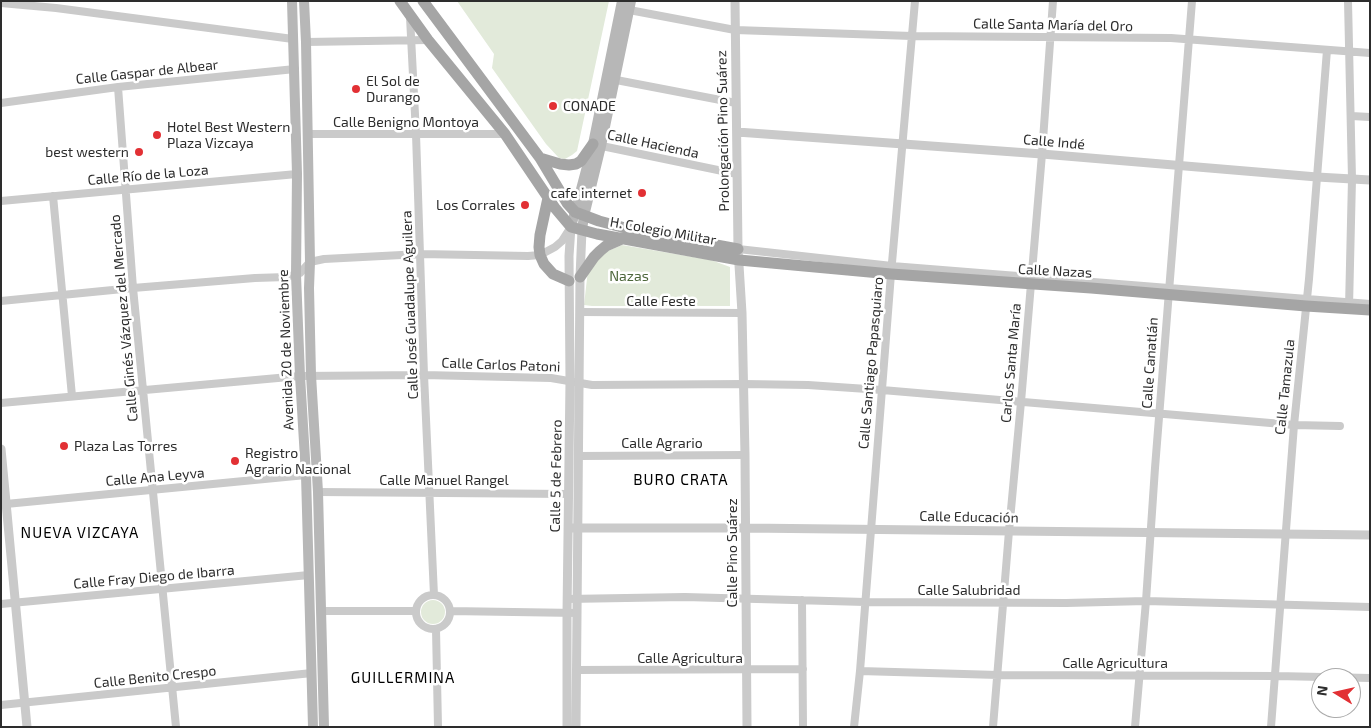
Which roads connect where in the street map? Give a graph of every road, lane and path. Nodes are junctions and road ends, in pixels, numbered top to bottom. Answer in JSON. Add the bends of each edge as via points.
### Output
{"nodes":[{"id":1,"x":292,"y":1,"type":"edge"},
{"id":2,"x":304,"y":1,"type":"edge"},
{"id":3,"x":400,"y":1,"type":"edge"},
{"id":4,"x":423,"y":1,"type":"edge"},
{"id":5,"x":735,"y":1,"type":"edge"},
{"id":6,"x":915,"y":1,"type":"edge"},
{"id":7,"x":1053,"y":1,"type":"edge"},
{"id":8,"x":1192,"y":1,"type":"edge"},
{"id":9,"x":1348,"y":1,"type":"edge"},
{"id":10,"x":1,"y":3,"type":"edge"},
{"id":11,"x":625,"y":5,"type":"edge"},
{"id":12,"x":410,"y":15,"type":"junction"},
{"id":13,"x":735,"y":30,"type":"junction"},
{"id":14,"x":912,"y":36,"type":"junction"},
{"id":15,"x":1051,"y":37,"type":"junction"},
{"id":16,"x":293,"y":39,"type":"junction"},
{"id":17,"x":412,"y":40,"type":"junction"},
{"id":18,"x":428,"y":40,"type":"junction"},
{"id":19,"x":1189,"y":40,"type":"junction"},
{"id":20,"x":306,"y":42,"type":"junction"},
{"id":21,"x":1326,"y":50,"type":"junction"},
{"id":22,"x":1349,"y":52,"type":"junction"},
{"id":23,"x":1370,"y":54,"type":"edge"},
{"id":24,"x":295,"y":69,"type":"junction"},
{"id":25,"x":611,"y":79,"type":"junction"},
{"id":26,"x":118,"y":87,"type":"junction"},
{"id":27,"x":1,"y":103,"type":"edge"},
{"id":28,"x":736,"y":103,"type":"junction"},
{"id":29,"x":1351,"y":116,"type":"junction"},
{"id":30,"x":1370,"y":117,"type":"edge"},
{"id":31,"x":737,"y":132,"type":"junction"},
{"id":32,"x":308,"y":134,"type":"junction"},
{"id":33,"x":416,"y":134,"type":"junction"},
{"id":34,"x":505,"y":134,"type":"junction"},
{"id":35,"x":597,"y":145,"type":"junction"},
{"id":36,"x":902,"y":145,"type":"junction"},
{"id":37,"x":1042,"y":154,"type":"junction"},
{"id":38,"x":540,"y":158,"type":"junction"},
{"id":39,"x":1179,"y":166,"type":"junction"},
{"id":40,"x":298,"y":174,"type":"junction"},
{"id":41,"x":737,"y":174,"type":"junction"},
{"id":42,"x":1317,"y":177,"type":"junction"},
{"id":43,"x":1352,"y":179,"type":"junction"},
{"id":44,"x":1370,"y":180,"type":"edge"},
{"id":45,"x":126,"y":190,"type":"junction"},
{"id":46,"x":53,"y":196,"type":"junction"},
{"id":47,"x":548,"y":198,"type":"junction"},
{"id":48,"x":1,"y":201,"type":"edge"},
{"id":49,"x":580,"y":214,"type":"junction"},
{"id":50,"x":577,"y":228,"type":"junction"},
{"id":51,"x":622,"y":239,"type":"junction"},
{"id":52,"x":421,"y":254,"type":"junction"},
{"id":53,"x":540,"y":255,"type":"junction"},
{"id":54,"x":739,"y":255,"type":"junction"},
{"id":55,"x":310,"y":262,"type":"junction"},
{"id":56,"x":891,"y":270,"type":"junction"},
{"id":57,"x":296,"y":275,"type":"junction"},
{"id":58,"x":575,"y":279,"type":"junction"},
{"id":59,"x":1030,"y":281,"type":"junction"},
{"id":60,"x":133,"y":288,"type":"junction"},
{"id":61,"x":1169,"y":291,"type":"junction"},
{"id":62,"x":62,"y":295,"type":"junction"},
{"id":63,"x":1,"y":301,"type":"edge"},
{"id":64,"x":1306,"y":302,"type":"junction"},
{"id":65,"x":1370,"y":304,"type":"edge"},
{"id":66,"x":1349,"y":305,"type":"junction"},
{"id":67,"x":1370,"y":310,"type":"edge"},
{"id":68,"x":580,"y":312,"type":"junction"},
{"id":69,"x":742,"y":313,"type":"junction"},
{"id":70,"x":311,"y":375,"type":"junction"},
{"id":71,"x":424,"y":375,"type":"junction"},
{"id":72,"x":300,"y":376,"type":"junction"},
{"id":73,"x":575,"y":382,"type":"junction"},
{"id":74,"x":744,"y":384,"type":"junction"},
{"id":75,"x":143,"y":389,"type":"junction"},
{"id":76,"x":882,"y":390,"type":"junction"},
{"id":77,"x":72,"y":396,"type":"junction"},
{"id":78,"x":1021,"y":402,"type":"junction"},
{"id":79,"x":1,"y":403,"type":"edge"},
{"id":80,"x":1159,"y":413,"type":"junction"},
{"id":81,"x":1294,"y":425,"type":"junction"},
{"id":82,"x":1340,"y":426,"type":"dead end"},
{"id":83,"x":1,"y":449,"type":"edge"},
{"id":84,"x":746,"y":455,"type":"junction"},
{"id":85,"x":579,"y":456,"type":"junction"},
{"id":86,"x":306,"y":475,"type":"junction"},
{"id":87,"x":152,"y":490,"type":"junction"},
{"id":88,"x":318,"y":492,"type":"junction"},
{"id":89,"x":430,"y":493,"type":"junction"},
{"id":90,"x":569,"y":494,"type":"junction"},
{"id":91,"x":6,"y":504,"type":"junction"},
{"id":92,"x":573,"y":528,"type":"junction"},
{"id":93,"x":746,"y":528,"type":"junction"},
{"id":94,"x":870,"y":530,"type":"junction"},
{"id":95,"x":1009,"y":531,"type":"junction"},
{"id":96,"x":1150,"y":533,"type":"junction"},
{"id":97,"x":1286,"y":535,"type":"junction"},
{"id":98,"x":1370,"y":535,"type":"edge"},
{"id":99,"x":309,"y":575,"type":"junction"},
{"id":100,"x":162,"y":588,"type":"junction"},
{"id":101,"x":434,"y":595,"type":"junction"},
{"id":102,"x":572,"y":598,"type":"junction"},
{"id":103,"x":747,"y":599,"type":"junction"},
{"id":104,"x":802,"y":600,"type":"junction"},
{"id":105,"x":1146,"y":601,"type":"junction"},
{"id":106,"x":15,"y":602,"type":"junction"},
{"id":107,"x":865,"y":602,"type":"junction"},
{"id":108,"x":1004,"y":602,"type":"junction"},
{"id":109,"x":1,"y":604,"type":"edge"},
{"id":110,"x":1281,"y":605,"type":"junction"},
{"id":111,"x":1370,"y":607,"type":"edge"},
{"id":112,"x":321,"y":611,"type":"junction"},
{"id":113,"x":416,"y":611,"type":"junction"},
{"id":114,"x":450,"y":611,"type":"junction"},
{"id":115,"x":572,"y":613,"type":"junction"},
{"id":116,"x":436,"y":629,"type":"junction"},
{"id":117,"x":803,"y":669,"type":"junction"},
{"id":118,"x":576,"y":670,"type":"junction"},
{"id":119,"x":747,"y":670,"type":"junction"},
{"id":120,"x":860,"y":671,"type":"junction"},
{"id":121,"x":312,"y":673,"type":"junction"},
{"id":122,"x":998,"y":675,"type":"junction"},
{"id":123,"x":1140,"y":675,"type":"junction"},
{"id":124,"x":1276,"y":676,"type":"junction"},
{"id":125,"x":1370,"y":678,"type":"edge"},
{"id":126,"x":172,"y":688,"type":"junction"},
{"id":127,"x":24,"y":702,"type":"junction"},
{"id":128,"x":1,"y":704,"type":"edge"},
{"id":129,"x":27,"y":727,"type":"edge"},
{"id":130,"x":176,"y":727,"type":"edge"},
{"id":131,"x":313,"y":727,"type":"edge"},
{"id":132,"x":324,"y":727,"type":"edge"},
{"id":133,"x":438,"y":727,"type":"edge"},
{"id":134,"x":567,"y":727,"type":"edge"},
{"id":135,"x":576,"y":727,"type":"edge"},
{"id":136,"x":748,"y":727,"type":"edge"},
{"id":137,"x":803,"y":727,"type":"edge"},
{"id":138,"x":854,"y":727,"type":"edge"},
{"id":139,"x":993,"y":727,"type":"edge"},
{"id":140,"x":1135,"y":727,"type":"edge"},
{"id":141,"x":1271,"y":727,"type":"edge"}],
"edges":[{"from":1,"to":16,"type":"main road","name":"Avenida 20 de Noviembre"},
{"from":2,"to":20,"type":"main road","name":"Avenida 20 de Noviembre"},
{"from":3,"to":12,"type":"main road"},
{"from":4,"to":38,"type":"main road"},
{"from":5,"to":13,"type":"street","name":"Prolongación Pino Suárez"},
{"from":6,"to":14,"type":"street","name":"Calle Santiago Papasquiaro"},
{"from":7,"to":15,"type":"street","name":"Carlos Santa María"},
{"from":8,"to":19,"type":"street","name":"Calle Canatlán"},
{"from":9,"to":22,"type":"street"},
{"from":10,"to":16,"type":"street"},
{"from":11,"to":13,"type":"street","name":"Calle Santa María del Oro"},
{"from":11,"to":25,"type":"main road"},
{"from":12,"to":17,"type":"street","name":"Calle José Guadalupe Aguilera"},
{"from":12,"to":18,"type":"main road"},
{"from":13,"to":14,"type":"street","name":"Calle Santa María del Oro"},
{"from":13,"to":28,"type":"street","name":"Prolongación Pino Suárez"},
{"from":14,"to":15,"type":"street","name":"Calle Santa María del Oro"},
{"from":14,"to":36,"type":"street","name":"Calle Santiago Papasquiaro"},
{"from":15,"to":19,"type":"street","name":"Calle Santa María del Oro"},
{"from":15,"to":37,"type":"street","name":"Carlos Santa María"},
{"from":16,"to":24,"type":"main road","name":"Avenida 20 de Noviembre"},
{"from":17,"to":18,"type":"street"},
{"from":17,"to":20,"type":"street"},
{"from":17,"to":33,"type":"street","name":"Calle José Guadalupe Aguilera"},
{"from":18,"to":34,"type":"main road"},
{"from":19,"to":21,"type":"street","name":"Calle Santa María del Oro"},
{"from":19,"to":39,"type":"street","name":"Calle Canatlán"},
{"from":20,"to":32,"type":"main road","name":"Avenida 20 de Noviembre"},
{"from":21,"to":22,"type":"street","name":"Calle Santa María del Oro"},
{"from":21,"to":42,"type":"street","name":"Calle Tamazula"},
{"from":22,"to":23,"type":"street","name":"Calle Santa María del Oro"},
{"from":22,"to":29,"type":"street"},
{"from":24,"to":26,"type":"street","name":"Calle Gaspar de Albear"},
{"from":24,"to":40,"type":"main road","name":"Avenida 20 de Noviembre"},
{"from":25,"to":28,"type":"street"},
{"from":25,"to":35,"type":"main road"},
{"from":26,"to":27,"type":"street","name":"Calle Gaspar de Albear"},
{"from":26,"to":45,"type":"street","name":"Calle Ginés Vázquez del Mercado"},
{"from":28,"to":31,"type":"street","name":"Prolongación Pino Suárez"},
{"from":29,"to":30,"type":"street"},
{"from":29,"to":43,"type":"street"},
{"from":31,"to":36,"type":"street","name":"Calle Indé"},
{"from":31,"to":41,"type":"street","name":"Prolongación Pino Suárez"},
{"from":32,"to":33,"type":"street","name":"Calle Benigno Montoya"},
{"from":32,"to":55,"type":"main road","name":"Avenida 20 de Noviembre"},
{"from":33,"to":34,"type":"street","name":"Calle Benigno Montoya"},
{"from":33,"to":52,"type":"street","name":"Calle José Guadalupe Aguilera"},
{"from":34,"to":47,"type":"main road"},
{"from":35,"to":38,"type":"main road","via":[[576,164],[560,164]]},
{"from":35,"to":41,"type":"street","name":"Calle Hacienda"},
{"from":35,"to":49,"type":"main road"},
{"from":36,"to":37,"type":"street","name":"Calle Indé"},
{"from":36,"to":56,"type":"street","name":"Calle Santiago Papasquiaro"},
{"from":37,"to":39,"type":"street","name":"Calle Indé"},
{"from":37,"to":59,"type":"street","name":"Carlos Santa María"},
{"from":38,"to":49,"type":"main road","via":[[567,203]]},
{"from":39,"to":42,"type":"street","name":"Calle Indé"},
{"from":39,"to":61,"type":"street","name":"Calle Canatlán"},
{"from":40,"to":45,"type":"street","name":"Calle Río de la Loza"},
{"from":40,"to":57,"type":"main road","name":"Avenida 20 de Noviembre"},
{"from":41,"to":54,"type":"street","name":"Prolongación Pino Suárez"},
{"from":42,"to":43,"type":"street","name":"Calle Indé"},
{"from":42,"to":64,"type":"street","name":"Calle Tamazula"},
{"from":43,"to":44,"type":"street","name":"Calle Indé"},
{"from":43,"to":66,"type":"street"},
{"from":45,"to":46,"type":"street","name":"Calle Río de la Loza"},
{"from":45,"to":60,"type":"street","name":"Calle Ginés Vázquez del Mercado"},
{"from":46,"to":48,"type":"street","name":"Calle Río de la Loza"},
{"from":46,"to":62,"type":"street"},
{"from":47,"to":50,"type":"main road"},
{"from":47,"to":53,"type":"main road","via":[[540,235]]},
{"from":49,"to":50,"type":"main road"},
{"from":49,"to":54,"type":"main road","name":"H. Colegio Militar"},
{"from":50,"to":51,"type":"main road","name":"H. Colegio Militar"},
{"from":50,"to":53,"type":"street"},
{"from":50,"to":58,"type":"street","name":"Calle 5 de Febrero","via":[[569,256]]},
{"from":51,"to":54,"type":"main road","name":"H. Colegio Militar"},
{"from":51,"to":58,"type":"main road","via":[[600,251]]},
{"from":52,"to":53,"type":"street"},
{"from":52,"to":55,"type":"street"},
{"from":52,"to":71,"type":"street","name":"Calle José Guadalupe Aguilera"},
{"from":53,"to":58,"type":"main road","via":[[553,274]]},
{"from":54,"to":56,"type":"main road","name":"Calle Nazas"},
{"from":54,"to":69,"type":"street","name":"Calle Pino Suárez"},
{"from":55,"to":57,"type":"street"},
{"from":55,"to":70,"type":"main road","name":"Avenida 20 de Noviembre"},
{"from":56,"to":59,"type":"main road","name":"Calle Nazas"},
{"from":56,"to":76,"type":"street","name":"Calle Santiago Papasquiaro"},
{"from":57,"to":60,"type":"street"},
{"from":57,"to":72,"type":"main road","name":"Avenida 20 de Noviembre"},
{"from":58,"to":68,"type":"street","name":"Calle 5 de Febrero"},
{"from":58,"to":73,"type":"street","name":"Calle 5 de Febrero"},
{"from":59,"to":61,"type":"main road","name":"Calle Nazas"},
{"from":59,"to":78,"type":"street","name":"Carlos Santa María"},
{"from":60,"to":62,"type":"street"},
{"from":60,"to":75,"type":"street","name":"Calle Ginés Vázquez del Mercado"},
{"from":61,"to":64,"type":"main road","name":"Calle Nazas"},
{"from":61,"to":80,"type":"street","name":"Calle Canatlán"},
{"from":62,"to":63,"type":"street"},
{"from":62,"to":77,"type":"street"},
{"from":64,"to":66,"type":"main road","name":"Calle Nazas"},
{"from":64,"to":81,"type":"street","name":"Calle Tamazula"},
{"from":65,"to":66,"type":"street"},
{"from":66,"to":67,"type":"main road","name":"Calle Nazas"},
{"from":68,"to":69,"type":"street","name":"Calle Feste"},
{"from":68,"to":73,"type":"street","name":"Calle 5 de Febrero"},
{"from":69,"to":74,"type":"street","name":"Calle Pino Suárez"},
{"from":70,"to":71,"type":"street","name":"Calle Carlos Patoni"},
{"from":70,"to":72,"type":"street","name":"Calle Carlos Patoni"},
{"from":70,"to":88,"type":"main road","name":"Avenida 20 de Noviembre"},
{"from":71,"to":73,"type":"street","name":"Calle Carlos Patoni","via":[[551,378]]},
{"from":71,"to":89,"type":"street","name":"Calle José Guadalupe Aguilera"},
{"from":72,"to":75,"type":"street","name":"Calle Carlos Patoni"},
{"from":72,"to":86,"type":"main road","name":"Avenida 20 de Noviembre"},
{"from":73,"to":74,"type":"street","name":"Calle Carlos Patoni","via":[[592,385]]},
{"from":73,"to":85,"type":"street","name":"Calle 5 de Febrero"},
{"from":73,"to":90,"type":"street","name":"Calle 5 de Febrero"},
{"from":74,"to":76,"type":"street","name":"Calle Carlos Patoni"},
{"from":74,"to":84,"type":"street","name":"Calle Pino Suárez"},
{"from":75,"to":77,"type":"street","name":"Calle Carlos Patoni"},
{"from":75,"to":87,"type":"street","name":"Calle Ginés Vázquez del Mercado"},
{"from":76,"to":78,"type":"street","name":"Calle Carlos Patoni"},
{"from":76,"to":94,"type":"street","name":"Calle Santiago Papasquiaro"},
{"from":77,"to":79,"type":"street","name":"Calle Carlos Patoni"},
{"from":78,"to":80,"type":"street","name":"Calle Carlos Patoni"},
{"from":78,"to":95,"type":"street","name":"Carlos Santa María"},
{"from":80,"to":81,"type":"street","name":"Calle Carlos Patoni"},
{"from":80,"to":96,"type":"street","name":"Calle Canatlán"},
{"from":81,"to":82,"type":"street","name":"Calle Carlos Patoni"},
{"from":81,"to":97,"type":"street","name":"Calle Tamazula"},
{"from":83,"to":91,"type":"street"},
{"from":84,"to":85,"type":"street","name":"Calle Agrario"},
{"from":84,"to":93,"type":"street","name":"Calle Pino Suárez"},
{"from":85,"to":92,"type":"street","name":"Calle 5 de Febrero"},
{"from":86,"to":87,"type":"street","name":"Calle Ana Leyva"},
{"from":86,"to":99,"type":"main road","name":"Avenida 20 de Noviembre"},
{"from":87,"to":91,"type":"street","name":"Calle Ana Leyva"},
{"from":87,"to":100,"type":"street","name":"Calle Ginés Vázquez del Mercado"},
{"from":88,"to":89,"type":"street","name":"Calle Manuel Rangel"},
{"from":88,"to":112,"type":"main road","name":"Avenida 20 de Noviembre"},
{"from":89,"to":90,"type":"street","name":"Calle Manuel Rangel"},
{"from":89,"to":101,"type":"street","name":"Calle José Guadalupe Aguilera"},
{"from":90,"to":92,"type":"street","name":"Calle 5 de Febrero"},
{"from":91,"to":106,"type":"street"},
{"from":92,"to":93,"type":"street","name":"Calle Educación"},
{"from":92,"to":102,"type":"street","name":"Calle 5 de Febrero"},
{"from":93,"to":94,"type":"street","name":"Calle Educación"},
{"from":93,"to":103,"type":"street","name":"Calle Pino Suárez"},
{"from":94,"to":95,"type":"street","name":"Calle Educación"},
{"from":94,"to":107,"type":"street","name":"Calle Santiago Papasquiaro"},
{"from":95,"to":96,"type":"street","name":"Calle Educación"},
{"from":95,"to":108,"type":"street","name":"Carlos Santa María"},
{"from":96,"to":97,"type":"street","name":"Calle Educación"},
{"from":96,"to":105,"type":"street","name":"Calle Canatlán"},
{"from":97,"to":98,"type":"street","name":"Calle Educación"},
{"from":97,"to":110,"type":"street","name":"Calle Tamazula"},
{"from":99,"to":100,"type":"street","name":"Calle Fray Diego de Ibarra"},
{"from":99,"to":121,"type":"main road","name":"Avenida 20 de Noviembre"},
{"from":100,"to":106,"type":"street","name":"Calle Fray Diego de Ibarra"},
{"from":100,"to":126,"type":"street","name":"Calle Ginés Vázquez del Mercado"},
{"from":101,"to":113,"type":"street","via":[[420,601]]},
{"from":101,"to":114,"type":"street","via":[[443,598]]},
{"from":102,"to":103,"type":"street","name":"Calle Salubridad"},
{"from":102,"to":115,"type":"street","name":"Calle 5 de Febrero"},
{"from":103,"to":104,"type":"street","name":"Calle Salubridad"},
{"from":103,"to":119,"type":"street","name":"Calle Pino Suárez"},
{"from":104,"to":107,"type":"street","name":"Calle Salubridad"},
{"from":104,"to":117,"type":"street"},
{"from":105,"to":108,"type":"street","name":"Calle Salubridad"},
{"from":105,"to":110,"type":"street","name":"Calle Salubridad"},
{"from":105,"to":123,"type":"street","name":"Calle Canatlán"},
{"from":106,"to":109,"type":"street","name":"Calle Fray Diego de Ibarra"},
{"from":106,"to":127,"type":"street"},
{"from":107,"to":108,"type":"street","name":"Calle Salubridad"},
{"from":107,"to":120,"type":"street","name":"Calle Santiago Papasquiaro"},
{"from":108,"to":122,"type":"street","name":"Carlos Santa María"},
{"from":110,"to":111,"type":"street","name":"Calle Salubridad"},
{"from":110,"to":124,"type":"street","name":"Calle Tamazula"},
{"from":112,"to":113,"type":"street"},
{"from":112,"to":132,"type":"main road","name":"Avenida 20 de Noviembre"},
{"from":113,"to":116,"type":"street","via":[[422,625]]},
{"from":114,"to":115,"type":"street"},
{"from":114,"to":116,"type":"street","via":[[443,626]]},
{"from":115,"to":118,"type":"street","name":"Calle 5 de Febrero"},
{"from":115,"to":134,"type":"street","name":"Calle 5 de Febrero"},
{"from":116,"to":133,"type":"street"},
{"from":117,"to":119,"type":"street","name":"Calle Agricultura"},
{"from":117,"to":137,"type":"street"},
{"from":118,"to":119,"type":"street","name":"Calle Agricultura"},
{"from":118,"to":135,"type":"street","name":"Calle 5 de Febrero"},
{"from":119,"to":136,"type":"street","name":"Calle Pino Suárez"},
{"from":120,"to":122,"type":"street","name":"Calle Agricultura"},
{"from":120,"to":138,"type":"street","name":"Calle Santiago Papasquiaro"},
{"from":121,"to":126,"type":"street","name":"Calle Benito Crespo"},
{"from":121,"to":131,"type":"main road","name":"Avenida 20 de Noviembre"},
{"from":122,"to":123,"type":"street","name":"Calle Agricultura"},
{"from":122,"to":139,"type":"street","name":"Carlos Santa María"},
{"from":123,"to":124,"type":"street","name":"Calle Agricultura"},
{"from":123,"to":140,"type":"street","name":"Calle Canatlán"},
{"from":124,"to":125,"type":"street","name":"Calle Agricultura"},
{"from":124,"to":141,"type":"street","name":"Calle Tamazula"},
{"from":126,"to":127,"type":"street","name":"Calle Benito Crespo"},
{"from":126,"to":130,"type":"street","name":"Calle Ginés Vázquez del Mercado"},
{"from":127,"to":128,"type":"street","name":"Calle Benito Crespo"},
{"from":127,"to":129,"type":"street"}]}
